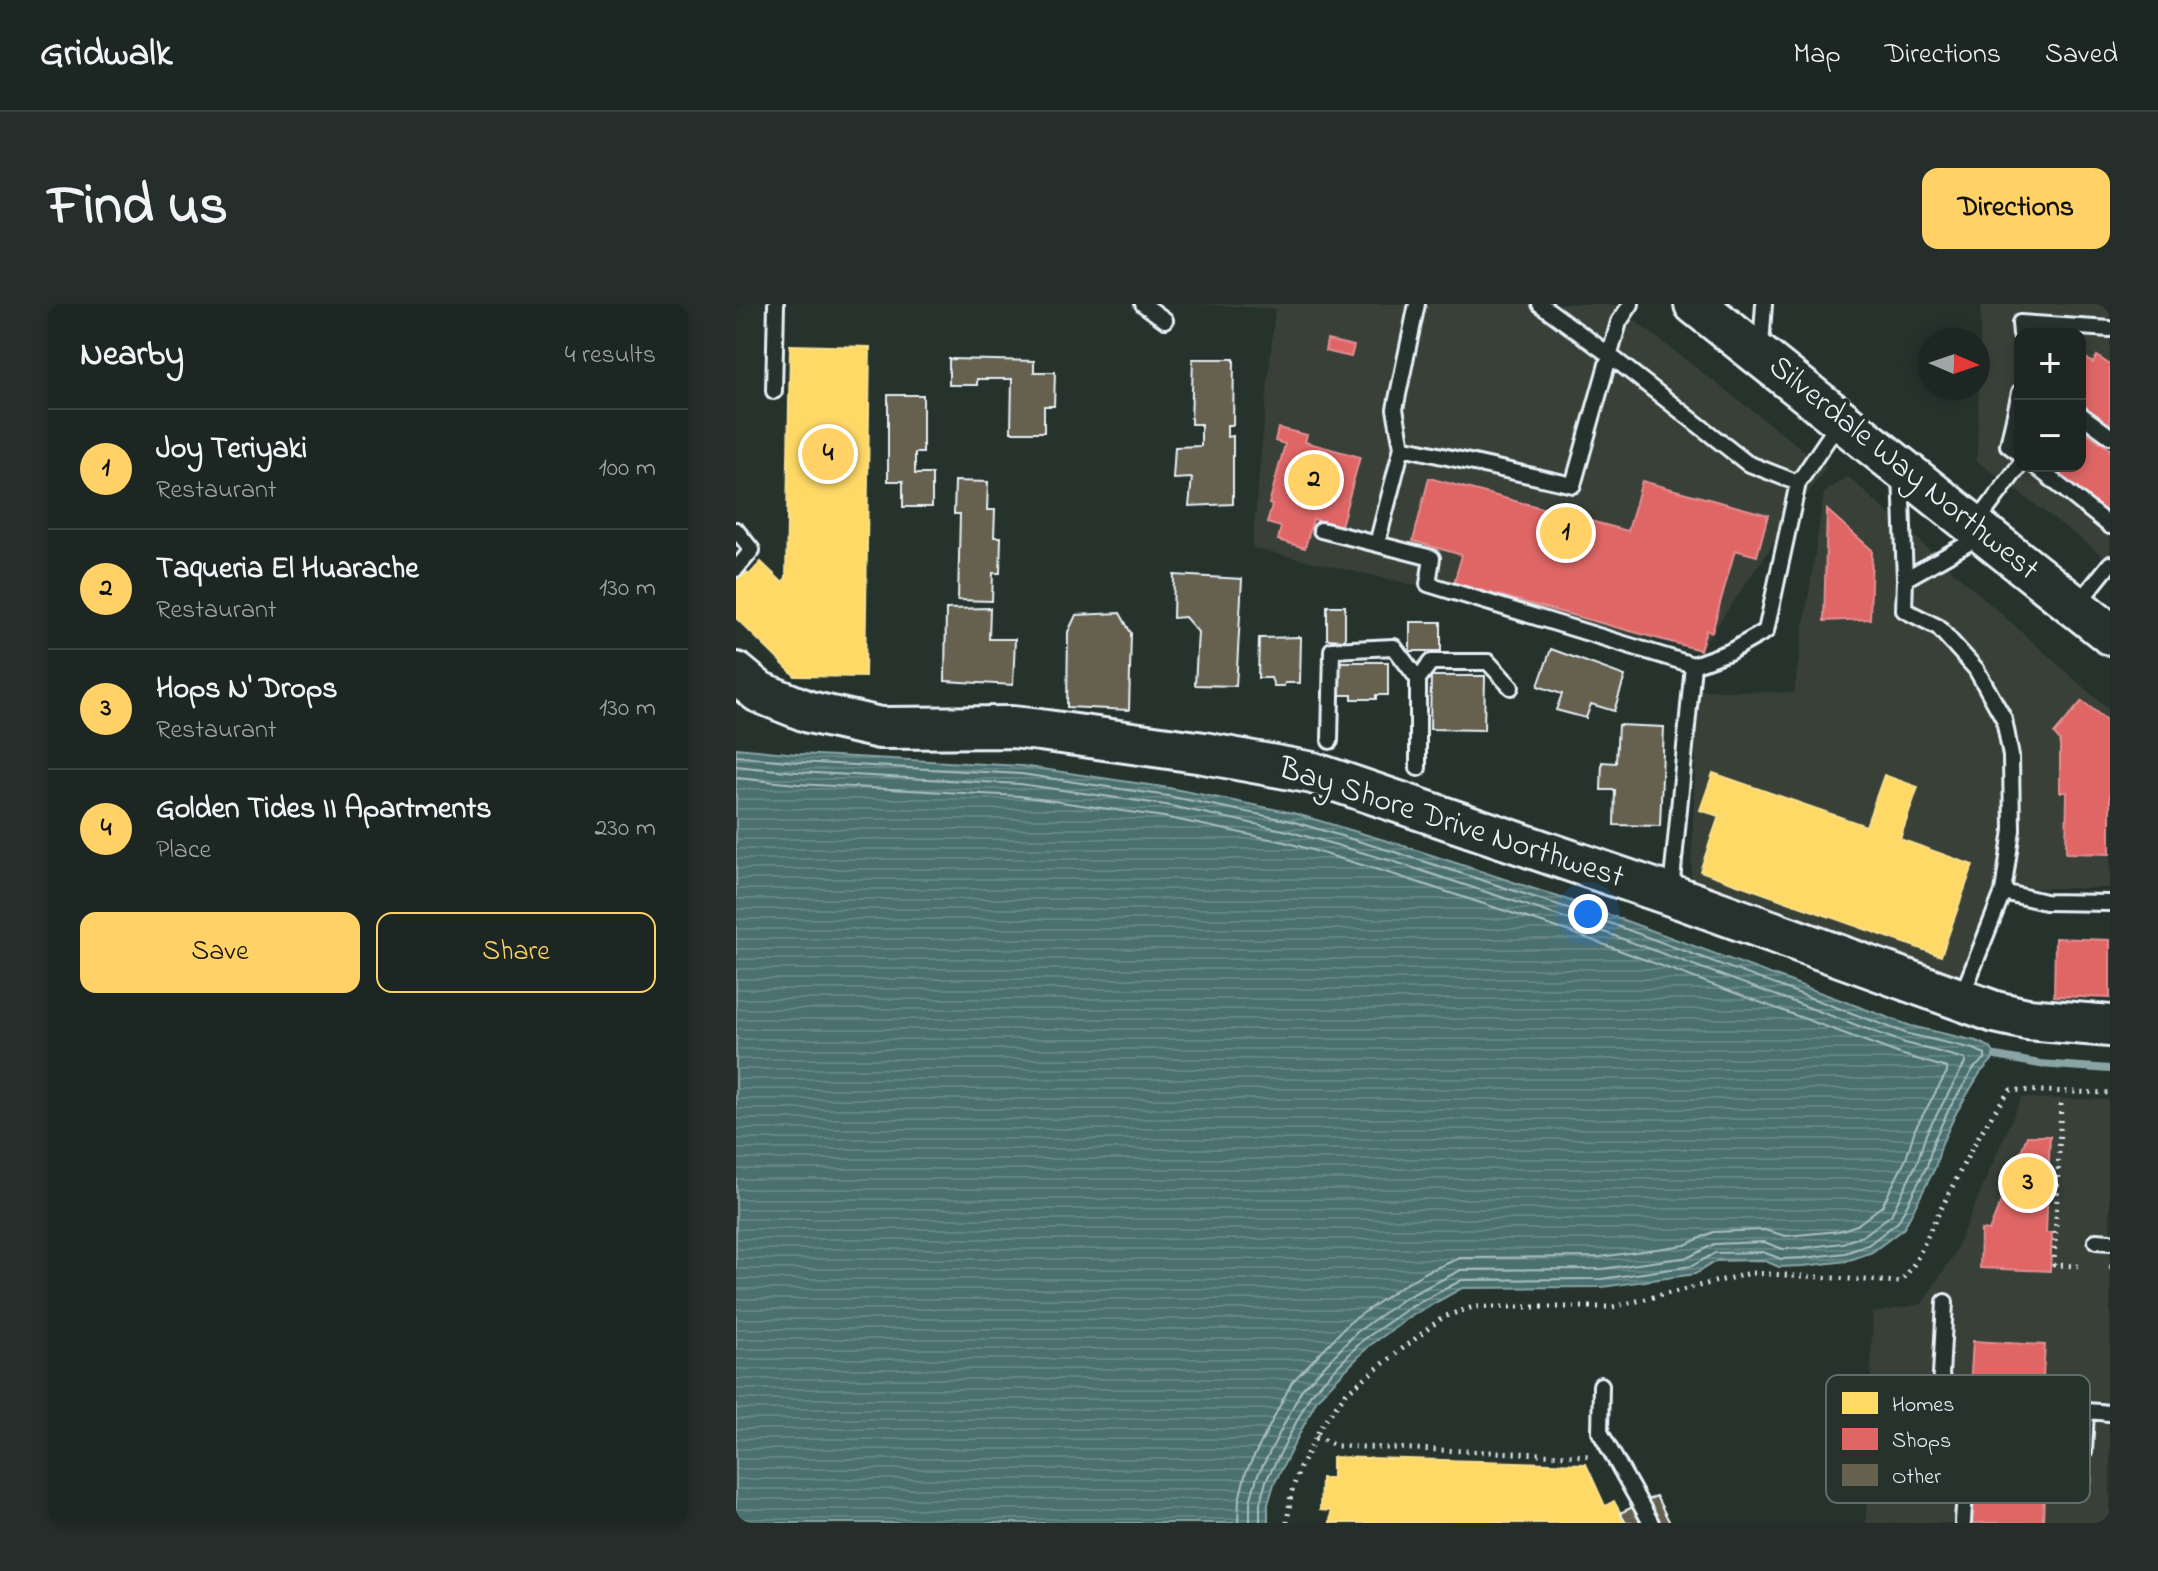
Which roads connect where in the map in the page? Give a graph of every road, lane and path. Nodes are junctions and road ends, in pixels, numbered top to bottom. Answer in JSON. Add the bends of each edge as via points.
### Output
{"nodes":[{"id":1,"x":776,"y":304,"type":"edge"},
{"id":2,"x":1143,"y":304,"type":"edge"},
{"id":3,"x":1417,"y":304,"type":"edge"},
{"id":4,"x":1540,"y":304,"type":"edge"},
{"id":5,"x":1631,"y":304,"type":"edge"},
{"id":6,"x":1695,"y":304,"type":"edge"},
{"id":7,"x":1764,"y":304,"type":"edge"},
{"id":8,"x":1165,"y":320,"type":"dead end"},
{"id":9,"x":2020,"y":328,"type":"edge"},
{"id":10,"x":2110,"y":329,"type":"edge"},
{"id":11,"x":1608,"y":354,"type":"junction"},
{"id":12,"x":1760,"y":355,"type":"junction"},
{"id":13,"x":774,"y":391,"type":"dead end"},
{"id":14,"x":2014,"y":418,"type":"edge"},
{"id":15,"x":2086,"y":418,"type":"edge"},
{"id":16,"x":1841,"y":419,"type":"junction"},
{"id":17,"x":2110,"y":436,"type":"edge"},
{"id":18,"x":1402,"y":447,"type":"junction"},
{"id":19,"x":2014,"y":450,"type":"edge"},
{"id":20,"x":1900,"y":466,"type":"junction"},
{"id":21,"x":2016,"y":472,"type":"edge"},
{"id":22,"x":2042,"y":472,"type":"edge"},
{"id":23,"x":1798,"y":483,"type":"junction"},
{"id":24,"x":2110,"y":526,"type":"edge"},
{"id":25,"x":1981,"y":529,"type":"junction"},
{"id":26,"x":736,"y":530,"type":"edge"},
{"id":27,"x":1321,"y":530,"type":"dead end"},
{"id":28,"x":1377,"y":544,"type":"junction"},
{"id":29,"x":2110,"y":564,"type":"edge"},
{"id":30,"x":736,"y":569,"type":"edge"},
{"id":31,"x":1905,"y":579,"type":"junction"},
{"id":32,"x":2076,"y":607,"type":"junction"},
{"id":33,"x":2110,"y":634,"type":"edge"},
{"id":34,"x":1693,"y":665,"type":"junction"},
{"id":35,"x":736,"y":673,"type":"edge"},
{"id":36,"x":1418,"y":679,"type":"junction"},
{"id":37,"x":1511,"y":687,"type":"dead end"},
{"id":38,"x":1330,"y":741,"type":"dead end"},
{"id":39,"x":1418,"y":768,"type":"dead end"},
{"id":40,"x":2003,"y":892,"type":"junction"},
{"id":41,"x":1671,"y":895,"type":"junction"},
{"id":42,"x":2110,"y":903,"type":"edge"},
{"id":43,"x":1960,"y":1000,"type":"junction"},
{"id":44,"x":2110,"y":1026,"type":"edge"},
{"id":45,"x":2110,"y":1093,"type":"edge"},
{"id":46,"x":2061,"y":1104,"type":"dead end"},
{"id":47,"x":2078,"y":1266,"type":"dead end"},
{"id":48,"x":1945,"y":1302,"type":"dead end"},
{"id":49,"x":1941,"y":1375,"type":"edge"},
{"id":50,"x":1601,"y":1385,"type":"dead end"},
{"id":51,"x":2090,"y":1411,"type":"edge"},
{"id":52,"x":2110,"y":1413,"type":"edge"},
{"id":53,"x":1316,"y":1436,"type":"junction"},
{"id":54,"x":1610,"y":1451,"type":"junction"},
{"id":55,"x":1964,"y":1503,"type":"edge"},
{"id":56,"x":1287,"y":1523,"type":"edge"},
{"id":57,"x":1651,"y":1523,"type":"edge"},
{"id":58,"x":1963,"y":1523,"type":"edge"}],
"edges":[{"from":1,"to":13,"type":"lane"},
{"from":2,"to":8,"type":"lane"},
{"from":3,"to":18,"type":"lane","via":[[1395,409]]},
{"from":4,"to":11,"type":"lane"},
{"from":5,"to":11,"type":"lane"},
{"from":6,"to":12,"type":"street","name":"Silverdale Way Northwest"},
{"from":7,"to":12,"type":"lane"},
{"from":9,"to":10,"type":"lane","via":[[2020,323]]},
{"from":11,"to":18,"type":"lane","via":[[1573,485]]},
{"from":11,"to":23,"type":"lane","via":[[1747,463]]},
{"from":12,"to":16,"type":"street","name":"Silverdale Way Northwest"},
{"from":14,"to":19,"type":"lane","via":[[2008,445]]},
{"from":15,"to":17,"type":"lane"},
{"from":16,"to":20,"type":"street","name":"Silverdale Way Northwest"},
{"from":16,"to":23,"type":"lane"},
{"from":18,"to":28,"type":"lane"},
{"from":20,"to":25,"type":"street","name":"Silverdale Way Northwest"},
{"from":20,"to":31,"type":"lane"},
{"from":21,"to":25,"type":"lane"},
{"from":22,"to":24,"type":"lane"},
{"from":23,"to":34,"type":"lane","via":[[1766,631]]},
{"from":25,"to":31,"type":"lane"},
{"from":25,"to":32,"type":"street","name":"Silverdale Way Northwest"},
{"from":26,"to":30,"type":"lane","via":[[752,550]]},
{"from":27,"to":28,"type":"lane"},
{"from":28,"to":34,"type":"lane","via":[[1432,558],[1428,584]]},
{"from":29,"to":32,"type":"lane"},
{"from":31,"to":40,"type":"lane","via":[[1904,610],[1938,627],[1967,658],[2004,719],[2011,756],[2012,830]]},
{"from":32,"to":33,"type":"street","name":"Silverdale Way Northwest"},
{"from":34,"to":41,"type":"lane"},
{"from":35,"to":41,"type":"street","name":"Bay Shore Drive Northwest","via":[[759,692],[797,707],[880,728],[1012,727],[1313,773]]},
{"from":36,"to":37,"type":"lane","via":[[1431,662],[1488,662]]},
{"from":36,"to":38,"type":"lane","via":[[1394,647],[1332,650]]},
{"from":36,"to":39,"type":"lane"},
{"from":40,"to":42,"type":"lane","via":[[2045,902]]},
{"from":40,"to":43,"type":"lane"},
{"from":41,"to":43,"type":"street","name":"Bay Shore Drive Northwest"},
{"from":43,"to":44,"type":"street","name":"Bay Shore Drive Northwest","via":[[2027,1019]]},
{"from":45,"to":53,"type":"path","via":[[2011,1090],[1988,1122],[1912,1271],[1899,1282],[1751,1273],[1613,1307],[1473,1307],[1443,1317],[1347,1392]]},
{"from":46,"to":47,"type":"path","via":[[2054,1265]]},
{"from":48,"to":49,"type":"lane"},
{"from":50,"to":54,"type":"lane","via":[[1600,1432]]},
{"from":51,"to":52,"type":"lane"},
{"from":53,"to":54,"type":"path","via":[[1337,1446],[1598,1456]]},
{"from":53,"to":56,"type":"path","via":[[1291,1494]]},
{"from":54,"to":57,"type":"lane"},
{"from":55,"to":58,"type":"lane"}]}
